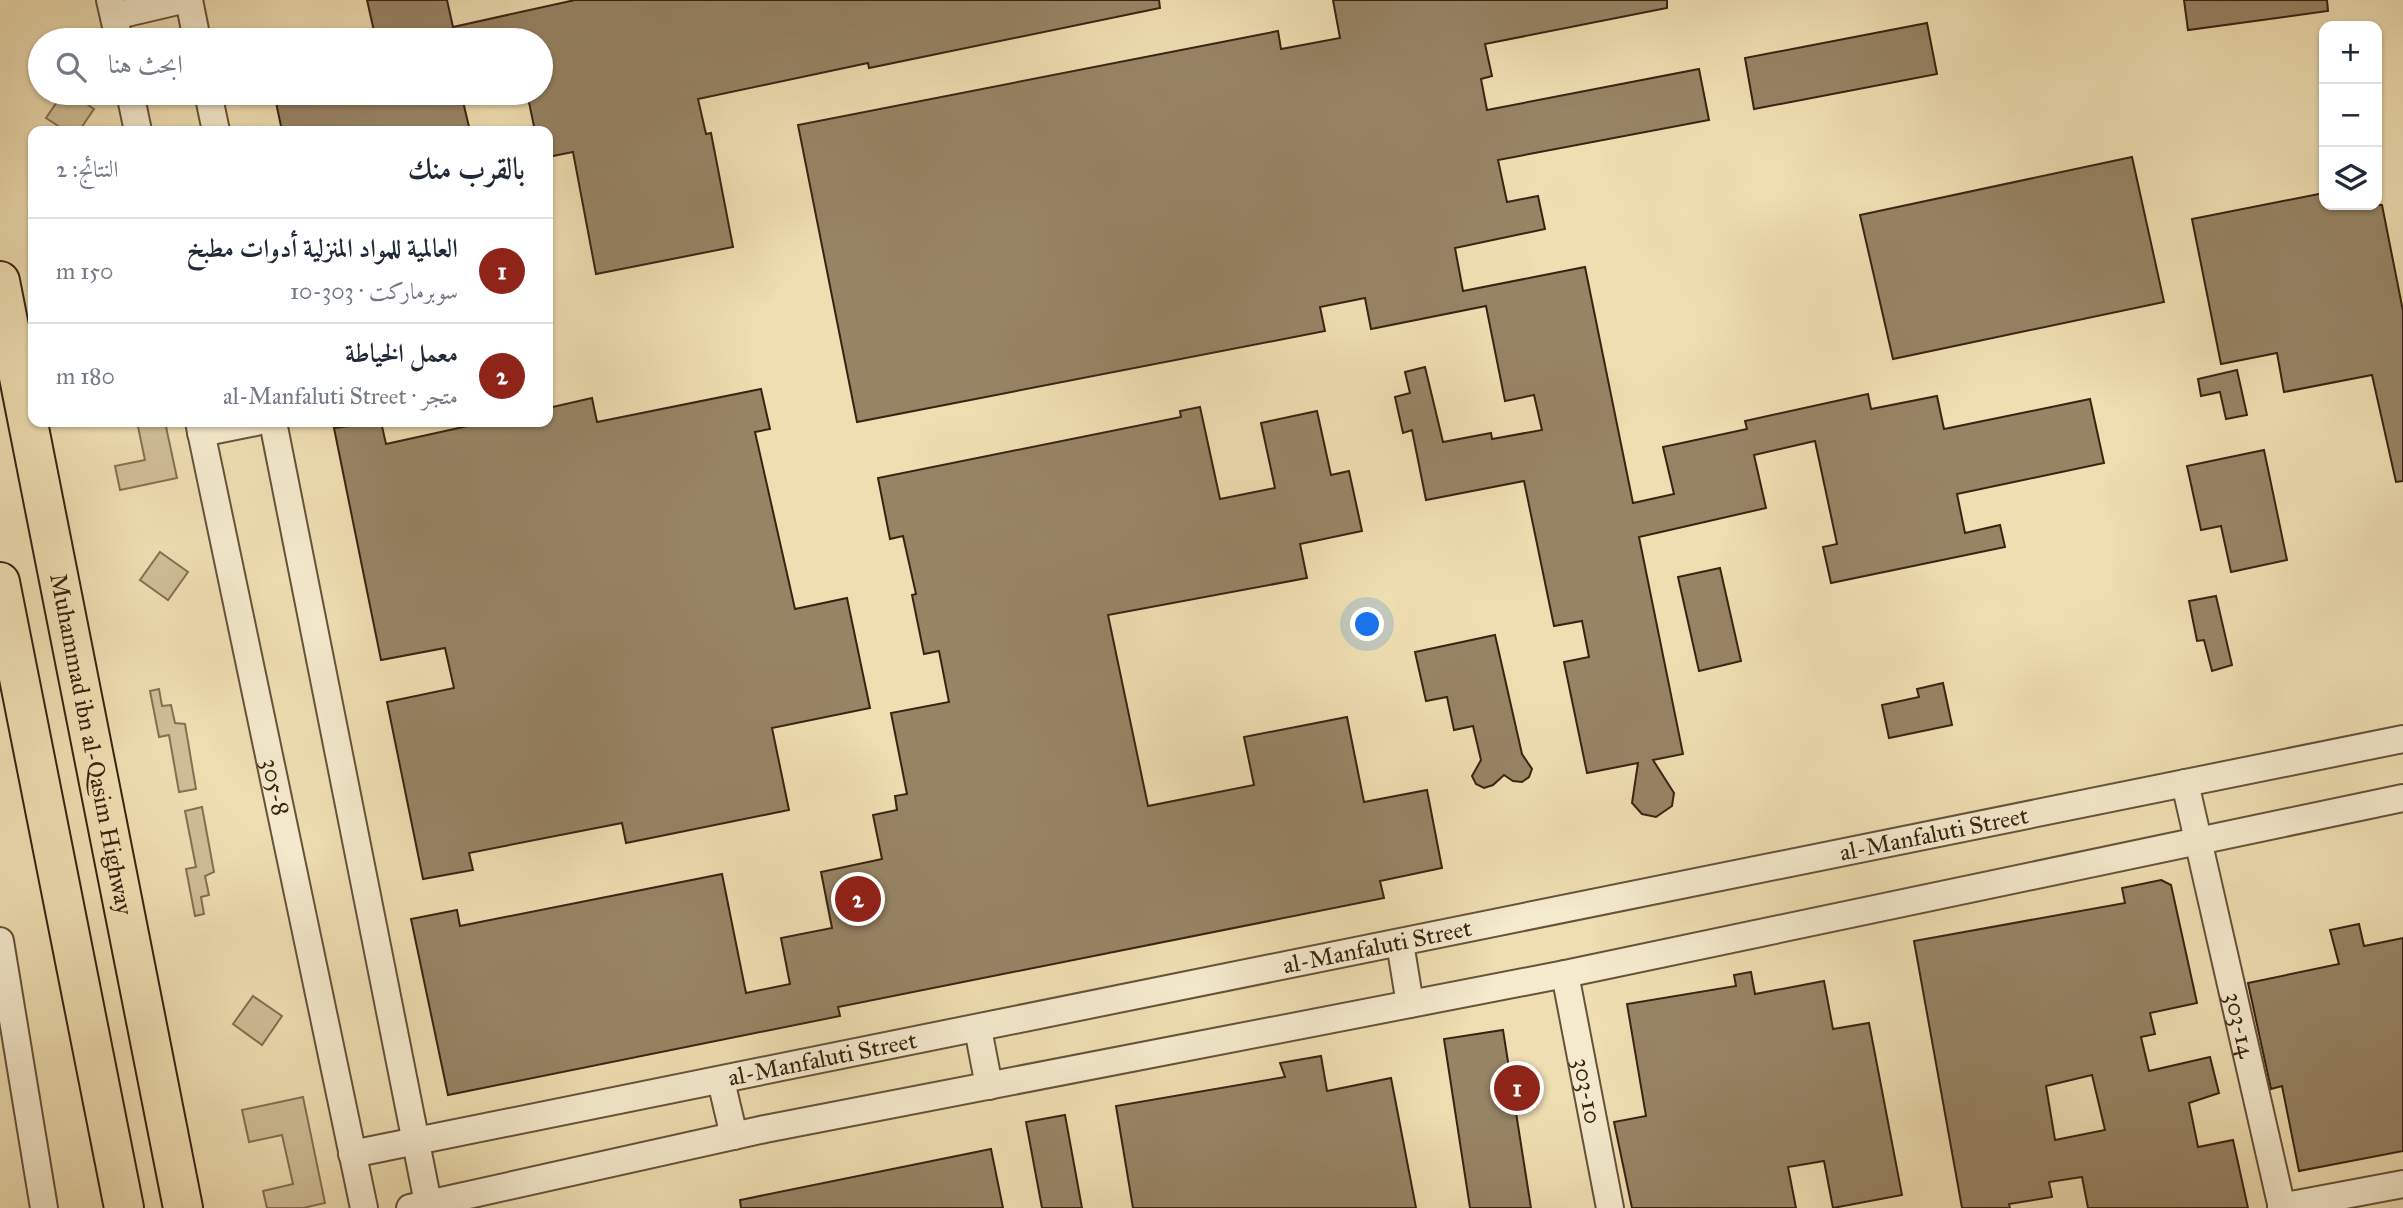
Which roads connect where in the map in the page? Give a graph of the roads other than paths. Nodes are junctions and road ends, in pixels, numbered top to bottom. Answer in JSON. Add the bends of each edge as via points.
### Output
{"nodes":[{"id":1,"x":182,"y":0,"type":"edge"},
{"id":2,"x":190,"y":0,"type":"edge"},
{"id":3,"x":114,"y":19,"type":"edge"},
{"id":4,"x":195,"y":28,"type":"edge"},
{"id":5,"x":133,"y":105,"type":"edge"},
{"id":6,"x":211,"y":105,"type":"edge"},
{"id":7,"x":137,"y":126,"type":"edge"},
{"id":8,"x":215,"y":126,"type":"edge"},
{"id":9,"x":0,"y":281,"type":"edge"},
{"id":10,"x":28,"y":423,"type":"edge"},
{"id":11,"x":29,"y":427,"type":"edge"},
{"id":12,"x":200,"y":427,"type":"edge"},
{"id":13,"x":274,"y":427,"type":"edge"},
{"id":14,"x":0,"y":582,"type":"edge"},
{"id":15,"x":2403,"y":739,"type":"edge"},
{"id":16,"x":2185,"y":783,"type":"junction"},
{"id":17,"x":2403,"y":798,"type":"edge"},
{"id":18,"x":2199,"y":841,"type":"junction"},
{"id":19,"x":0,"y":941,"type":"edge"},
{"id":20,"x":1400,"y":943,"type":"junction"},
{"id":21,"x":1565,"y":975,"type":"junction"},
{"id":22,"x":1410,"y":1004,"type":"junction"},
{"id":23,"x":978,"y":1029,"type":"junction"},
{"id":24,"x":721,"y":1081,"type":"junction"},
{"id":25,"x":989,"y":1086,"type":"junction"},
{"id":26,"x":734,"y":1136,"type":"junction"},
{"id":27,"x":416,"y":1143,"type":"junction"},
{"id":28,"x":352,"y":1154,"type":"junction"},
{"id":29,"x":2403,"y":1184,"type":"edge"},
{"id":30,"x":422,"y":1207,"type":"edge"},
{"id":31,"x":2281,"y":1207,"type":"edge"},
{"id":32,"x":44,"y":1208,"type":"edge"},
{"id":33,"x":124,"y":1208,"type":"edge"},
{"id":34,"x":183,"y":1208,"type":"edge"},
{"id":35,"x":364,"y":1208,"type":"edge"},
{"id":36,"x":1611,"y":1208,"type":"edge"}],
"edges":[{"from":1,"to":3,"type":"street"},
{"from":2,"to":4,"type":"street"},
{"from":5,"to":7,"type":"street"},
{"from":6,"to":8,"type":"street"},
{"from":9,"to":10,"type":"highway","name":"Muhammad ibn al-Qasim Highway"},
{"from":11,"to":34,"type":"highway","name":"Muhammad ibn al-Qasim Highway"},
{"from":12,"to":28,"type":"street","name":"305-8"},
{"from":13,"to":27,"type":"street"},
{"from":14,"to":33,"type":"highway"},
{"from":15,"to":16,"type":"street","name":"al-Manfaluti Street"},
{"from":16,"to":18,"type":"street","name":"303-14"},
{"from":16,"to":20,"type":"street","name":"al-Manfaluti Street"},
{"from":17,"to":18,"type":"street"},
{"from":18,"to":21,"type":"street"},
{"from":18,"to":31,"type":"street","name":"303-14"},
{"from":19,"to":32,"type":"street"},
{"from":20,"to":22,"type":"street"},
{"from":20,"to":23,"type":"street","name":"al-Manfaluti Street"},
{"from":21,"to":22,"type":"street"},
{"from":21,"to":36,"type":"street","name":"303-10"},
{"from":22,"to":25,"type":"street"},
{"from":23,"to":24,"type":"street","name":"al-Manfaluti Street"},
{"from":23,"to":25,"type":"street"},
{"from":24,"to":26,"type":"street"},
{"from":24,"to":27,"type":"street","name":"al-Manfaluti Street"},
{"from":25,"to":26,"type":"street"},
{"from":26,"to":30,"type":"street"},
{"from":27,"to":28,"type":"street","name":"al-Manfaluti Street"},
{"from":27,"to":30,"type":"street"},
{"from":28,"to":35,"type":"street","name":"305-8"},
{"from":29,"to":31,"type":"street"}]}
